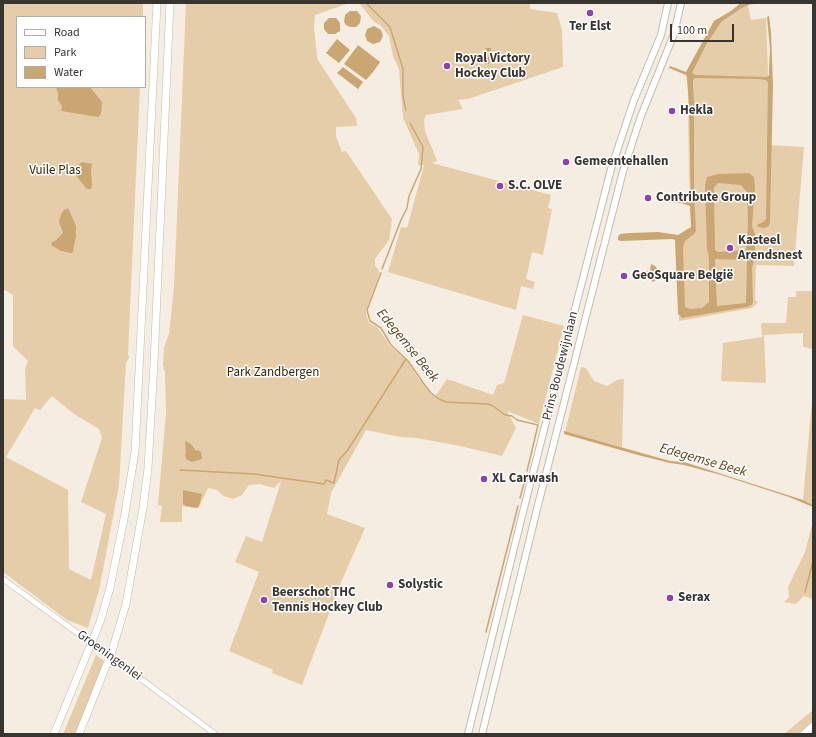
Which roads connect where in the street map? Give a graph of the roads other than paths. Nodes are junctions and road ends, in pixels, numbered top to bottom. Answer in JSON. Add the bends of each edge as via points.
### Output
{"nodes":[{"id":1,"x":157,"y":3,"type":"edge"},
{"id":2,"x":170,"y":3,"type":"edge"},
{"id":3,"x":668,"y":3,"type":"edge"},
{"id":4,"x":681,"y":3,"type":"edge"},
{"id":5,"x":3,"y":579,"type":"edge"},
{"id":6,"x":813,"y":726,"type":"edge"},
{"id":7,"x":54,"y":734,"type":"edge"},
{"id":8,"x":79,"y":734,"type":"edge"},
{"id":9,"x":215,"y":734,"type":"edge"},
{"id":10,"x":468,"y":734,"type":"edge"},
{"id":11,"x":482,"y":734,"type":"edge"},
{"id":12,"x":804,"y":734,"type":"edge"}],
"edges":[{"from":1,"to":7,"type":"highway","via":[[135,452],[110,588],[100,622]]},
{"from":2,"to":8,"type":"highway","via":[[154,377],[144,508],[126,604],[112,651]]},
{"from":3,"to":10,"type":"main road","name":"Prins Boudewijnlaan","via":[[661,35],[631,106],[611,169]]},
{"from":4,"to":11,"type":"main road","name":"Prins Boudewijnlaan","via":[[674,34],[641,116],[623,171]]},
{"from":5,"to":9,"type":"street","name":"Groeningenlei","bridge":true},
{"from":6,"to":12,"type":"highway"}]}
